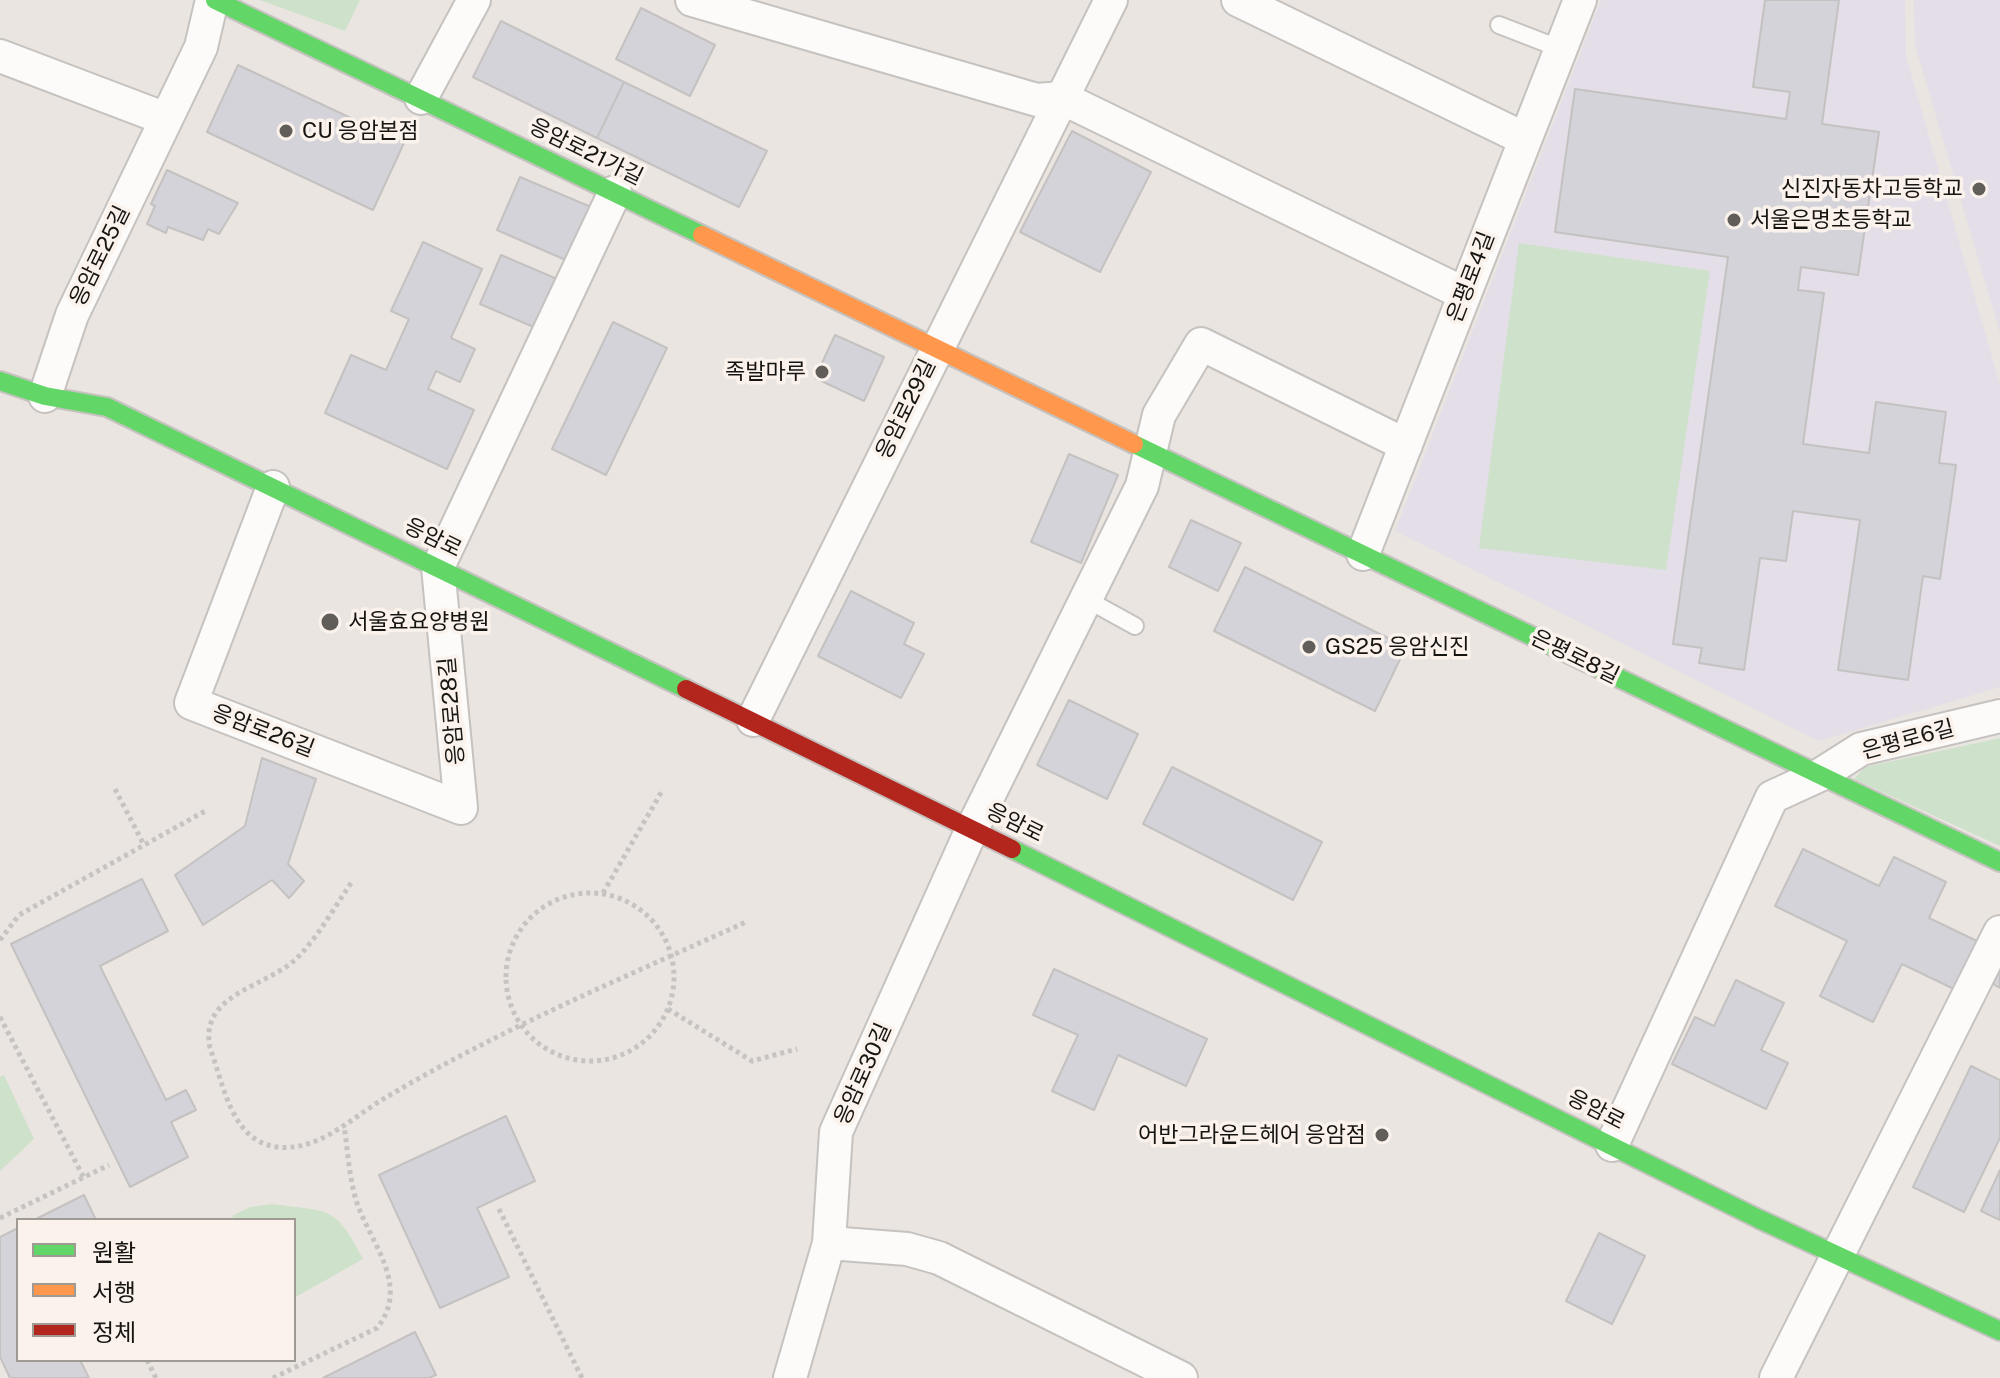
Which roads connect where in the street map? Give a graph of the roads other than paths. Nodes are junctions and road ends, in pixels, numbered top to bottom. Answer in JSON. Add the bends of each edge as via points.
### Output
{"nodes":[{"id":1,"x":214,"y":0,"type":"edge"},
{"id":2,"x":474,"y":0,"type":"edge"},
{"id":3,"x":692,"y":0,"type":"edge"},
{"id":4,"x":1111,"y":0,"type":"edge"},
{"id":5,"x":1238,"y":0,"type":"edge"},
{"id":6,"x":1580,"y":0,"type":"edge"},
{"id":7,"x":1499,"y":25,"type":"dead end"},
{"id":8,"x":1561,"y":49,"type":"junction"},
{"id":9,"x":0,"y":56,"type":"edge"},
{"id":10,"x":421,"y":98,"type":"junction"},
{"id":11,"x":1062,"y":98,"type":"junction"},
{"id":12,"x":166,"y":119,"type":"junction"},
{"id":13,"x":1525,"y":139,"type":"junction"},
{"id":14,"x":615,"y":192,"type":"junction"},
{"id":15,"x":1465,"y":294,"type":"junction"},
{"id":16,"x":937,"y":347,"type":"junction"},
{"id":17,"x":0,"y":381,"type":"edge"},
{"id":18,"x":45,"y":396,"type":"junction"},
{"id":19,"x":1406,"y":445,"type":"junction"},
{"id":20,"x":1151,"y":451,"type":"junction"},
{"id":21,"x":273,"y":487,"type":"junction"},
{"id":22,"x":1363,"y":554,"type":"junction"},
{"id":23,"x":438,"y":567,"type":"junction"},
{"id":24,"x":1086,"y":599,"type":"junction"},
{"id":25,"x":1135,"y":626,"type":"dead end"},
{"id":26,"x":2000,"y":716,"type":"edge"},
{"id":27,"x":753,"y":720,"type":"junction"},
{"id":28,"x":1820,"y":775,"type":"junction"},
{"id":29,"x":461,"y":808,"type":"joint"},
{"id":30,"x":972,"y":829,"type":"junction"},
{"id":31,"x":2000,"y":862,"type":"edge"},
{"id":32,"x":2000,"y":932,"type":"edge"},
{"id":33,"x":1612,"y":1145,"type":"junction"},
{"id":34,"x":829,"y":1243,"type":"junction"},
{"id":35,"x":1836,"y":1259,"type":"junction"},
{"id":36,"x":2000,"y":1331,"type":"edge"},
{"id":37,"x":790,"y":1378,"type":"edge"},
{"id":38,"x":1181,"y":1378,"type":"edge"},
{"id":39,"x":1776,"y":1378,"type":"edge"}],
"edges":[{"from":1,"to":10,"type":"main road","name":"응암로21가길"},
{"from":1,"to":12,"type":"street","name":"응암로25길","via":[[201,47]]},
{"from":2,"to":10,"type":"street"},
{"from":3,"to":11,"type":"street","via":[[1037,100]]},
{"from":4,"to":11,"type":"street","name":"응암로29길"},
{"from":5,"to":13,"type":"street"},
{"from":6,"to":8,"type":"street","name":"은평로4길"},
{"from":7,"to":8,"type":"lane"},
{"from":8,"to":13,"type":"street","name":"은평로4길"},
{"from":9,"to":12,"type":"street"},
{"from":10,"to":14,"type":"main road","name":"응암로21가길"},
{"from":11,"to":15,"type":"street"},
{"from":11,"to":16,"type":"street","name":"응암로29길"},
{"from":12,"to":18,"type":"street","name":"응암로25길","via":[[72,315]]},
{"from":13,"to":15,"type":"street","name":"은평로4길"},
{"from":14,"to":16,"type":"main road","name":"응암로21가길"},
{"from":14,"to":23,"type":"street"},
{"from":15,"to":19,"type":"street","name":"은평로4길"},
{"from":16,"to":20,"type":"main road","name":"은평로8길"},
{"from":16,"to":27,"type":"street","name":"응암로29길"},
{"from":17,"to":18,"type":"main road","name":"응암로"},
{"from":18,"to":21,"type":"main road","name":"응암로","via":[[107,407]]},
{"from":19,"to":20,"type":"street","via":[[1201,344],[1159,415]]},
{"from":19,"to":22,"type":"street","name":"은평로4길"},
{"from":20,"to":22,"type":"main road","name":"은평로8길"},
{"from":20,"to":24,"type":"street","name":"응암로30길","via":[[1142,486]]},
{"from":21,"to":23,"type":"main road","name":"응암로"},
{"from":21,"to":29,"type":"street","name":"응암로26길","via":[[191,703]]},
{"from":22,"to":28,"type":"main road","name":"은평로8길"},
{"from":23,"to":27,"type":"main road","name":"응암로"},
{"from":23,"to":29,"type":"street","name":"응암로28길"},
{"from":24,"to":25,"type":"lane"},
{"from":24,"to":30,"type":"street","name":"응암로30길"},
{"from":26,"to":28,"type":"street","name":"은평로6길","via":[[1861,749]]},
{"from":27,"to":30,"type":"main road","name":"응암로"},
{"from":28,"to":31,"type":"main road","name":"은평로8길"},
{"from":28,"to":33,"type":"street","name":"은평로6길","via":[[1772,797]]},
{"from":30,"to":33,"type":"main road","name":"응암로"},
{"from":30,"to":34,"type":"street","name":"응암로30길","via":[[836,1132]]},
{"from":32,"to":35,"type":"street"},
{"from":33,"to":35,"type":"main road","name":"응암로"},
{"from":34,"to":37,"type":"street","name":"응암로30길"},
{"from":34,"to":38,"type":"street","via":[[907,1249],[939,1258]]},
{"from":35,"to":36,"type":"main road","name":"응암로"},
{"from":35,"to":39,"type":"street"}]}
